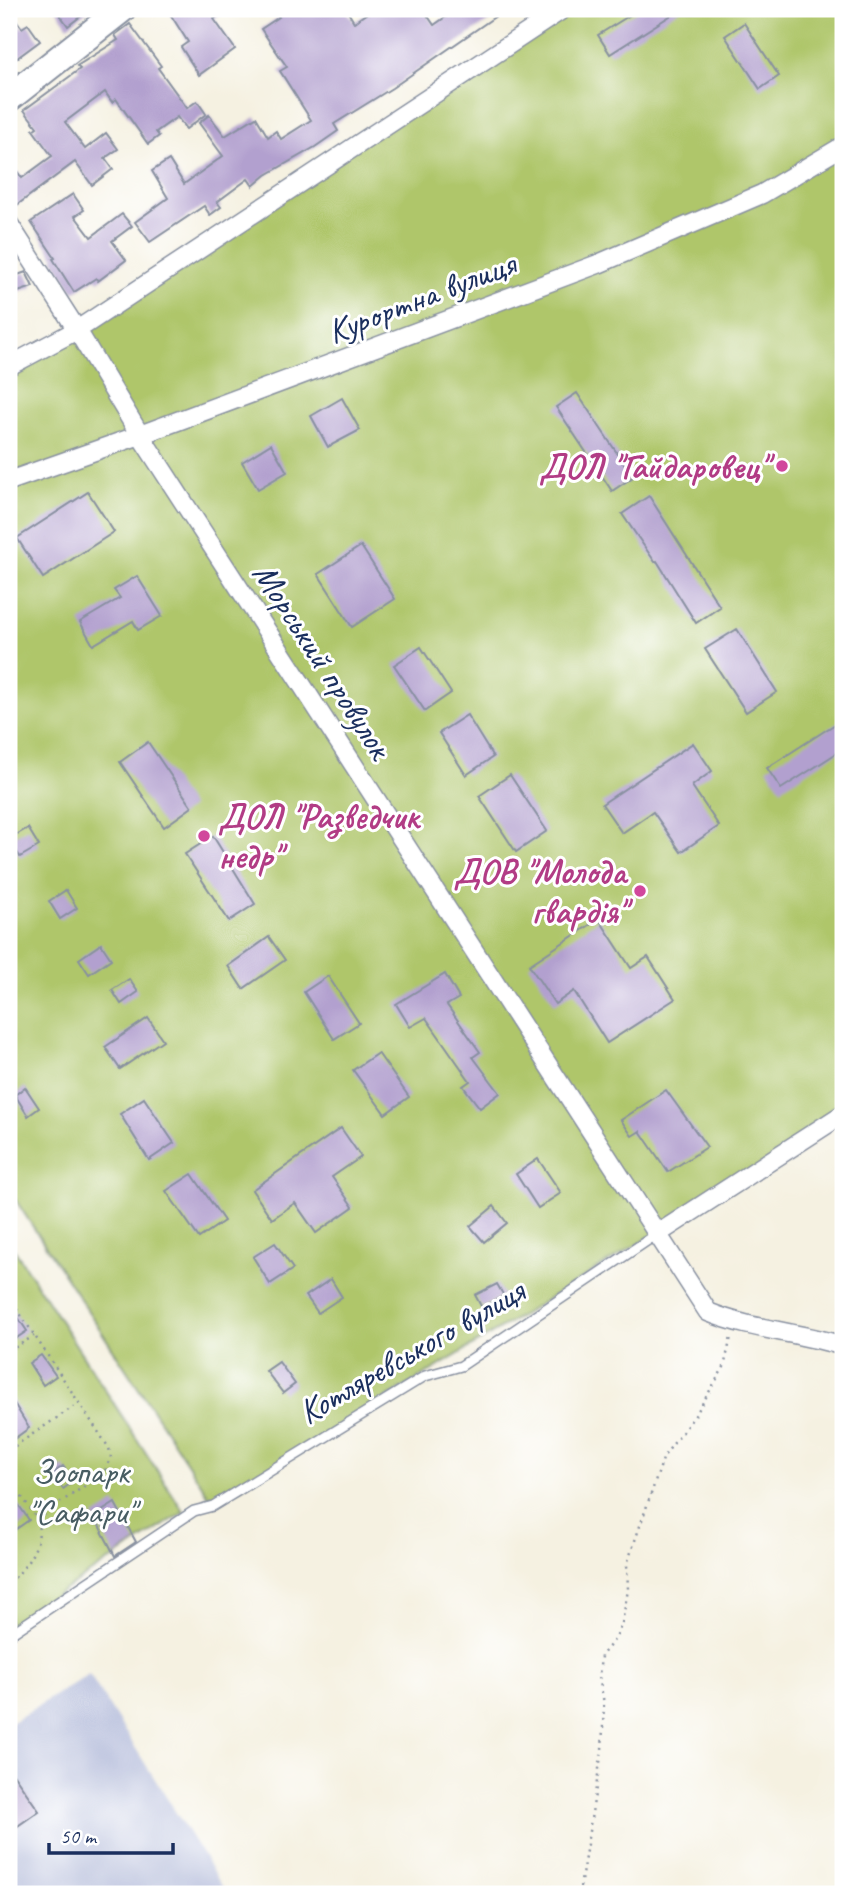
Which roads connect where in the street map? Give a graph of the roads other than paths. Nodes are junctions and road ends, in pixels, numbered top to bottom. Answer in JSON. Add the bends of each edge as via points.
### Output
{"nodes":[{"id":1,"x":122,"y":9,"type":"edge"},
{"id":2,"x":563,"y":9,"type":"edge"},
{"id":3,"x":9,"y":98,"type":"edge"},
{"id":4,"x":843,"y":146,"type":"edge"},
{"id":5,"x":9,"y":224,"type":"edge"},
{"id":6,"x":77,"y":330,"type":"junction"},
{"id":7,"x":9,"y":366,"type":"edge"},
{"id":8,"x":140,"y":435,"type":"junction"},
{"id":9,"x":9,"y":481,"type":"edge"},
{"id":10,"x":843,"y":1114,"type":"edge"},
{"id":11,"x":659,"y":1233,"type":"junction"},
{"id":12,"x":843,"y":1346,"type":"edge"},
{"id":13,"x":9,"y":1635,"type":"edge"}],
"edges":[{"from":1,"to":3,"type":"main road"},
{"from":2,"to":6,"type":"street"},
{"from":4,"to":8,"type":"street","name":"Курортна вулиця","via":[[762,194],[598,264]]},
{"from":5,"to":6,"type":"street","name":"Морський провулок"},
{"from":6,"to":7,"type":"street"},
{"from":6,"to":8,"type":"street","name":"Морський провулок"},
{"from":8,"to":9,"type":"street","name":"Курортна вулиця"},
{"from":8,"to":11,"type":"street","name":"Морський провулок"},
{"from":10,"to":11,"type":"street","name":"Котляревського вулиця"},
{"from":11,"to":12,"type":"street","name":"Морський провулок","via":[[708,1312],[733,1322]]},
{"from":11,"to":13,"type":"lane","name":"Котляревського вулиця","via":[[461,1366],[425,1376],[213,1506],[194,1511]]}]}
